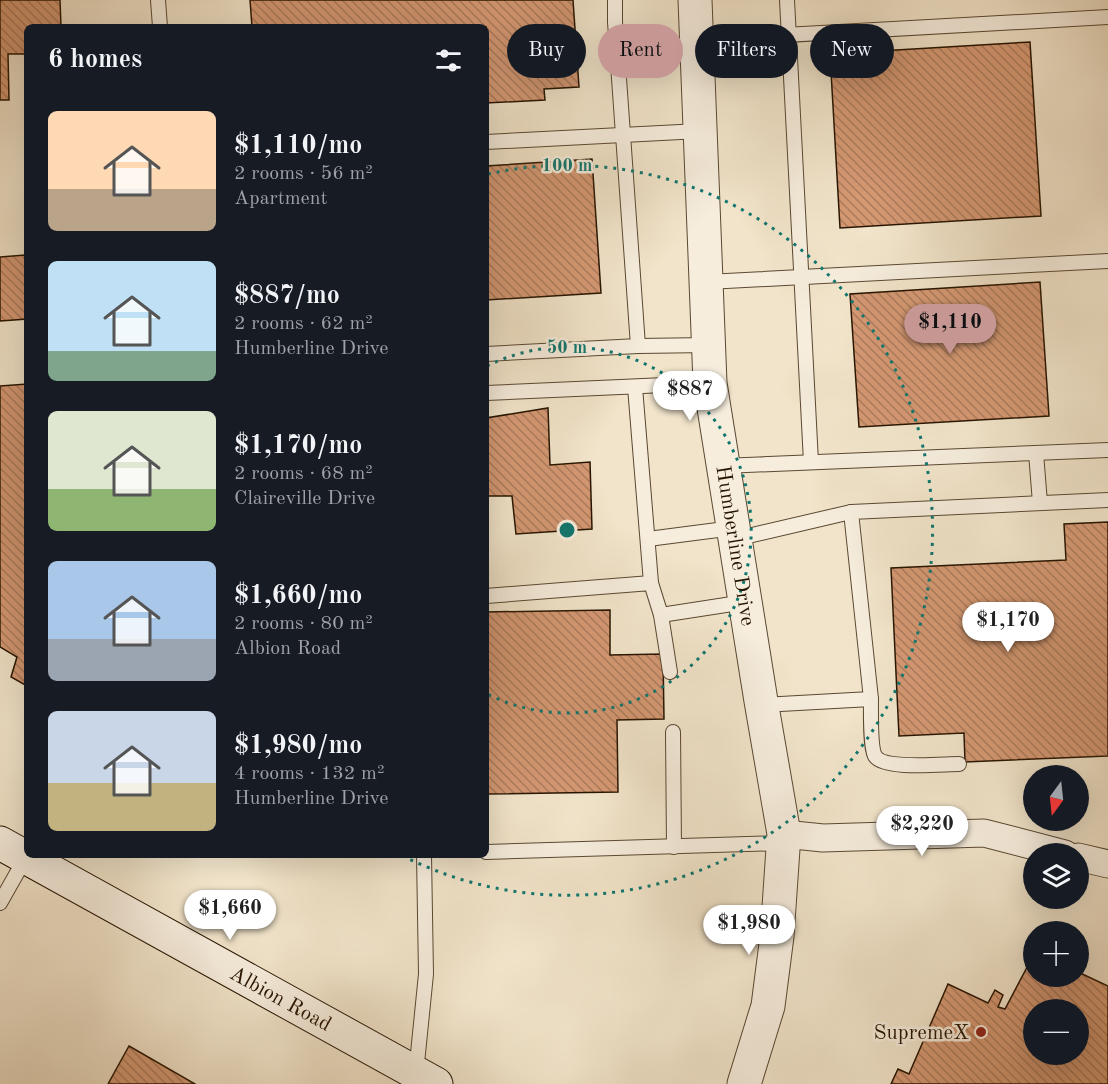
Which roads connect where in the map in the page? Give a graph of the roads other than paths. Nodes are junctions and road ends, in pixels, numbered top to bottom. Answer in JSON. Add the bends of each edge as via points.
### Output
{"nodes":[{"id":1,"x":158,"y":0,"type":"edge"},
{"id":2,"x":615,"y":0,"type":"edge"},
{"id":3,"x":695,"y":0,"type":"edge"},
{"id":4,"x":787,"y":0,"type":"edge"},
{"id":5,"x":1108,"y":17,"type":"edge"},
{"id":6,"x":160,"y":24,"type":"edge"},
{"id":7,"x":696,"y":24,"type":"edge"},
{"id":8,"x":788,"y":24,"type":"edge"},
{"id":9,"x":798,"y":34,"type":"edge"},
{"id":10,"x":698,"y":78,"type":"edge"},
{"id":11,"x":791,"y":78,"type":"edge"},
{"id":12,"x":700,"y":131,"type":"junction"},
{"id":13,"x":622,"y":135,"type":"junction"},
{"id":14,"x":489,"y":142,"type":"edge"},
{"id":15,"x":1108,"y":261,"type":"edge"},
{"id":16,"x":801,"y":277,"type":"junction"},
{"id":17,"x":707,"y":282,"type":"junction"},
{"id":18,"x":709,"y":345,"type":"junction"},
{"id":19,"x":638,"y":346,"type":"junction"},
{"id":20,"x":489,"y":354,"type":"edge"},
{"id":21,"x":710,"y":383,"type":"junction"},
{"id":22,"x":635,"y":387,"type":"junction"},
{"id":23,"x":489,"y":393,"type":"edge"},
{"id":24,"x":1108,"y":450,"type":"edge"},
{"id":25,"x":1036,"y":453,"type":"junction"},
{"id":26,"x":811,"y":462,"type":"junction"},
{"id":27,"x":723,"y":466,"type":"junction"},
{"id":28,"x":1108,"y":500,"type":"edge"},
{"id":29,"x":1040,"y":503,"type":"junction"},
{"id":30,"x":851,"y":512,"type":"junction"},
{"id":31,"x":734,"y":533,"type":"junction"},
{"id":32,"x":648,"y":539,"type":"junction"},
{"id":33,"x":651,"y":583,"type":"junction"},
{"id":34,"x":489,"y":596,"type":"edge"},
{"id":35,"x":745,"y":602,"type":"junction"},
{"id":36,"x":661,"y":615,"type":"junction"},
{"id":37,"x":670,"y":672,"type":"dead end"},
{"id":38,"x":871,"y":699,"type":"junction"},
{"id":39,"x":762,"y":705,"type":"junction"},
{"id":40,"x":673,"y":732,"type":"dead end"},
{"id":41,"x":959,"y":764,"type":"dead end"},
{"id":42,"x":784,"y":839,"type":"junction"},
{"id":43,"x":1023,"y":843,"type":"edge"},
{"id":44,"x":674,"y":847,"type":"junction"},
{"id":45,"x":13,"y":850,"type":"edge"},
{"id":46,"x":489,"y":852,"type":"edge"},
{"id":47,"x":27,"y":858,"type":"edge"},
{"id":48,"x":424,"y":858,"type":"edge"},
{"id":49,"x":1089,"y":860,"type":"edge"},
{"id":50,"x":1108,"y":864,"type":"edge"},
{"id":51,"x":0,"y":903,"type":"edge"},
{"id":52,"x":426,"y":1079,"type":"edge"},
{"id":53,"x":744,"y":1084,"type":"edge"}],
"edges":[{"from":1,"to":6,"type":"lane"},
{"from":2,"to":13,"type":"lane"},
{"from":3,"to":7,"type":"street","name":"Humberline Drive"},
{"from":4,"to":8,"type":"lane"},
{"from":5,"to":9,"type":"lane"},
{"from":10,"to":12,"type":"street","name":"Humberline Drive"},
{"from":11,"to":16,"type":"lane"},
{"from":12,"to":13,"type":"lane"},
{"from":12,"to":17,"type":"street","name":"Humberline Drive"},
{"from":13,"to":14,"type":"lane"},
{"from":13,"to":19,"type":"lane"},
{"from":15,"to":16,"type":"lane"},
{"from":16,"to":17,"type":"lane"},
{"from":16,"to":26,"type":"lane"},
{"from":17,"to":18,"type":"street","name":"Humberline Drive"},
{"from":18,"to":19,"type":"lane"},
{"from":18,"to":21,"type":"street","name":"Humberline Drive"},
{"from":19,"to":20,"type":"lane"},
{"from":21,"to":22,"type":"lane"},
{"from":21,"to":27,"type":"street","name":"Humberline Drive"},
{"from":22,"to":23,"type":"lane"},
{"from":22,"to":32,"type":"lane"},
{"from":24,"to":25,"type":"lane"},
{"from":25,"to":26,"type":"lane"},
{"from":25,"to":29,"type":"lane"},
{"from":26,"to":27,"type":"lane"},
{"from":27,"to":31,"type":"street","name":"Humberline Drive"},
{"from":28,"to":29,"type":"lane"},
{"from":29,"to":30,"type":"lane"},
{"from":30,"to":31,"type":"lane"},
{"from":30,"to":38,"type":"lane"},
{"from":31,"to":32,"type":"lane"},
{"from":31,"to":35,"type":"street","name":"Humberline Drive"},
{"from":32,"to":33,"type":"lane"},
{"from":33,"to":34,"type":"lane"},
{"from":33,"to":36,"type":"lane"},
{"from":35,"to":36,"type":"lane"},
{"from":35,"to":39,"type":"street","name":"Humberline Drive"},
{"from":36,"to":37,"type":"lane"},
{"from":38,"to":39,"type":"lane"},
{"from":38,"to":41,"type":"lane","via":[[872,746],[880,761],[893,765]]},
{"from":39,"to":42,"type":"street","name":"Humberline Drive"},
{"from":40,"to":44,"type":"lane"},
{"from":42,"to":43,"type":"street","via":[[984,833]]},
{"from":42,"to":44,"type":"lane"},
{"from":42,"to":53,"type":"street","name":"Humberline Drive","via":[[768,1006]]},
{"from":44,"to":46,"type":"lane"},
{"from":45,"to":51,"type":"lane"},
{"from":47,"to":52,"type":"street","name":"Albion Road"},
{"from":48,"to":52,"type":"lane"},
{"from":49,"to":50,"type":"street"}]}
